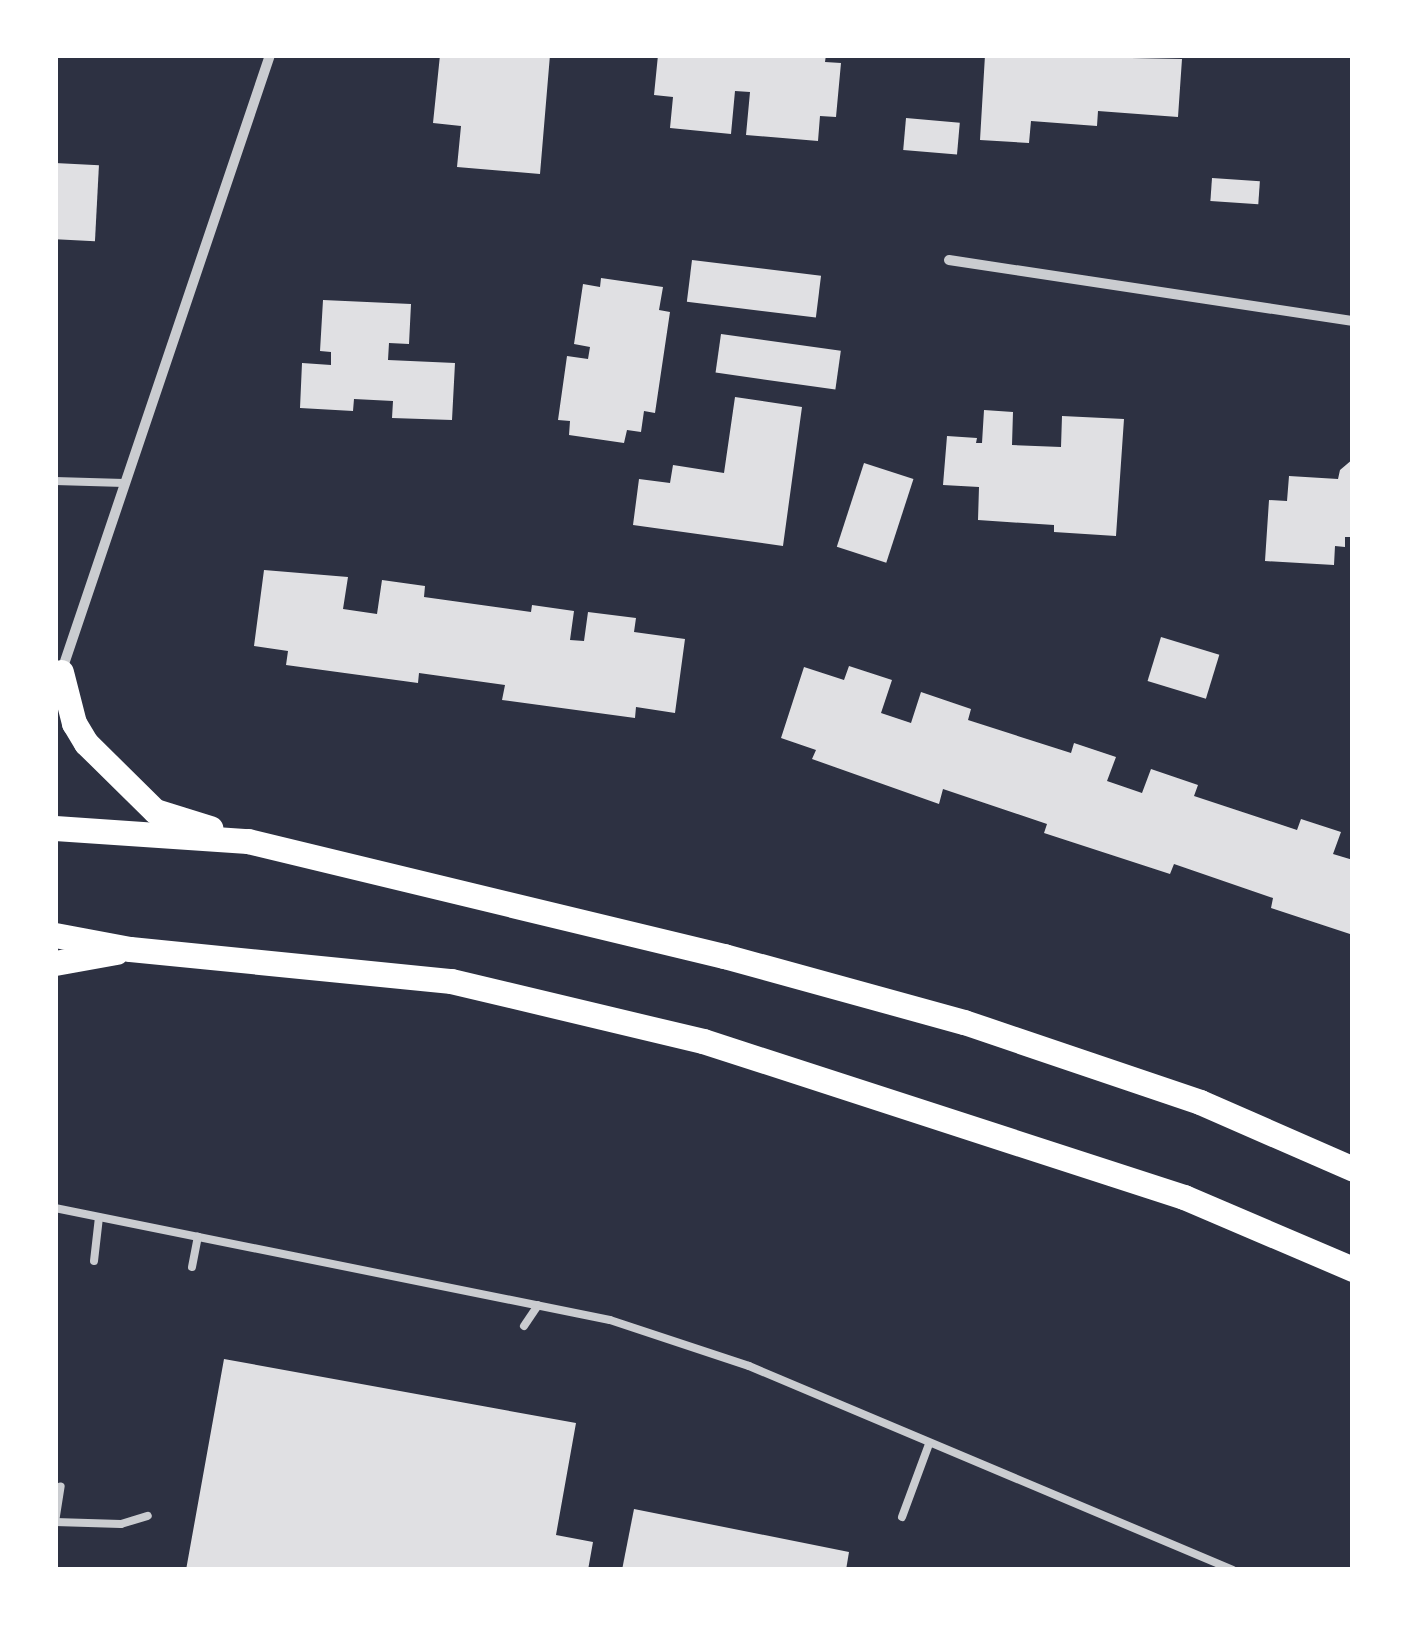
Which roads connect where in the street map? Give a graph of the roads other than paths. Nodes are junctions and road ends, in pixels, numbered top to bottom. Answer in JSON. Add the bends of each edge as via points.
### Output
{"nodes":[{"id":1,"x":270,"y":55,"type":"edge"},
{"id":2,"x":949,"y":260,"type":"dead end"},
{"id":3,"x":1353,"y":320,"type":"edge"},
{"id":4,"x":55,"y":481,"type":"edge"},
{"id":5,"x":124,"y":483,"type":"junction"},
{"id":6,"x":58,"y":674,"type":"edge"},
{"id":7,"x":55,"y":828,"type":"edge"},
{"id":8,"x":248,"y":841,"type":"junction"},
{"id":9,"x":55,"y":935,"type":"edge"},
{"id":10,"x":130,"y":949,"type":"junction"},
{"id":11,"x":55,"y":963,"type":"edge"},
{"id":12,"x":1353,"y":1169,"type":"edge"},
{"id":13,"x":55,"y":1208,"type":"edge"},
{"id":14,"x":98,"y":1217,"type":"junction"},
{"id":15,"x":198,"y":1237,"type":"junction"},
{"id":16,"x":94,"y":1262,"type":"dead end"},
{"id":17,"x":192,"y":1267,"type":"dead end"},
{"id":18,"x":1353,"y":1269,"type":"edge"},
{"id":19,"x":538,"y":1305,"type":"junction"},
{"id":20,"x":524,"y":1326,"type":"dead end"},
{"id":21,"x":930,"y":1444,"type":"junction"},
{"id":22,"x":61,"y":1486,"type":"dead end"},
{"id":23,"x":148,"y":1516,"type":"dead end"},
{"id":24,"x":902,"y":1518,"type":"dead end"},
{"id":25,"x":55,"y":1522,"type":"edge"},
{"id":26,"x":1233,"y":1570,"type":"edge"}],
"edges":[{"from":1,"to":5,"type":"street"},
{"from":2,"to":3,"type":"street"},
{"from":4,"to":5,"type":"lane"},
{"from":5,"to":6,"type":"street"},
{"from":6,"to":8,"type":"main road","via":[[86,743],[155,811]]},
{"from":7,"to":8,"type":"main road"},
{"from":8,"to":12,"type":"main road","via":[[724,956],[964,1022],[1200,1102]]},
{"from":9,"to":10,"type":"main road"},
{"from":10,"to":11,"type":"main road"},
{"from":10,"to":18,"type":"main road","via":[[451,981],[702,1040],[1184,1196]]},
{"from":13,"to":14,"type":"lane"},
{"from":14,"to":15,"type":"lane"},
{"from":14,"to":16,"type":"lane"},
{"from":15,"to":17,"type":"lane"},
{"from":15,"to":19,"type":"lane"},
{"from":19,"to":20,"type":"lane"},
{"from":19,"to":21,"type":"lane","via":[[610,1320],[749,1366]]},
{"from":21,"to":24,"type":"lane"},
{"from":21,"to":26,"type":"lane"},
{"from":22,"to":25,"type":"lane"},
{"from":23,"to":25,"type":"lane","via":[[121,1524]]}]}
